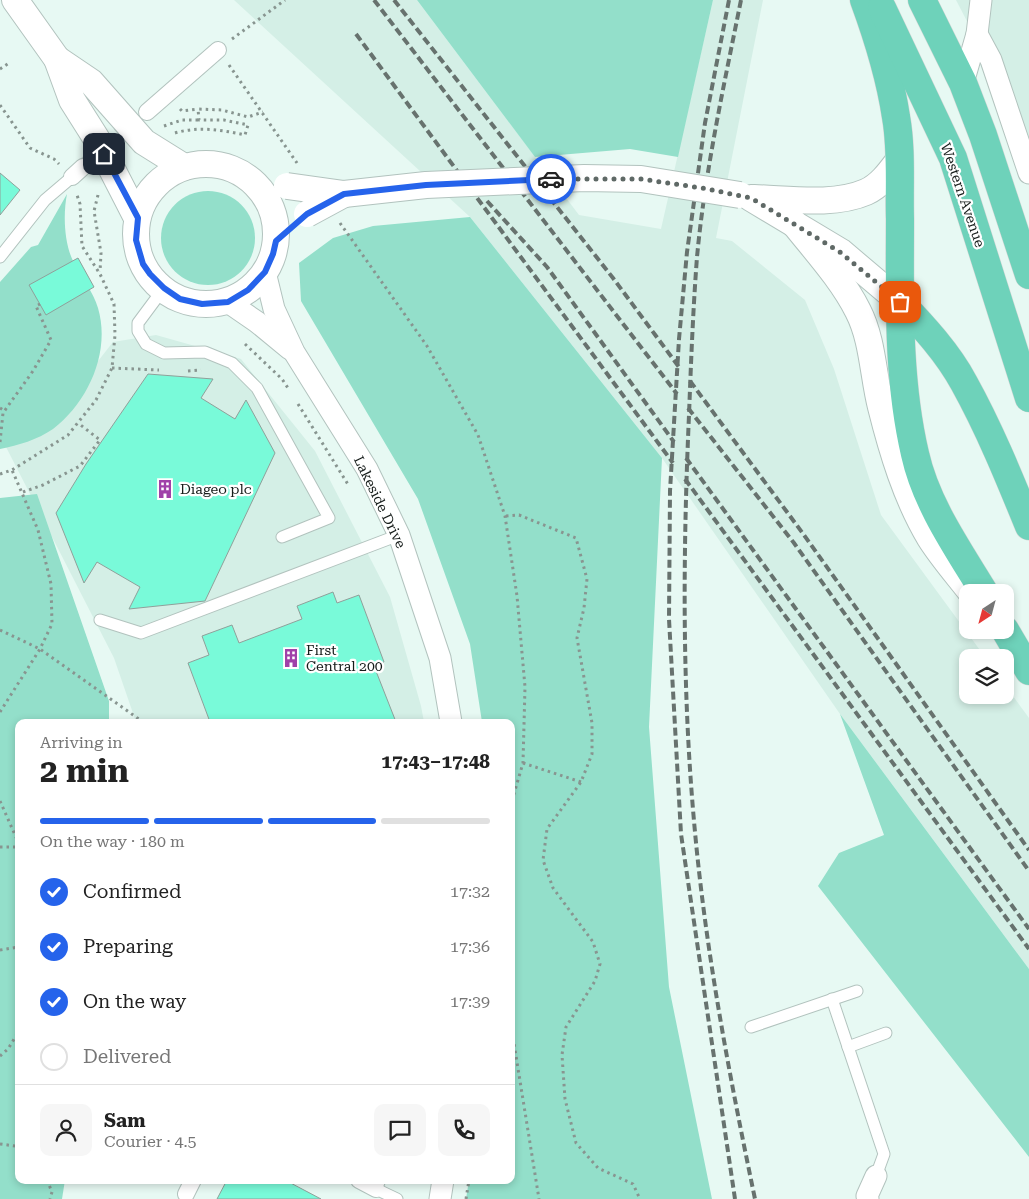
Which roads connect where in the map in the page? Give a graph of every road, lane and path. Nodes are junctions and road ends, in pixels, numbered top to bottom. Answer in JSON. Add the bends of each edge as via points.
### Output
{"nodes":[{"id":1,"x":15,"y":0,"type":"edge"},
{"id":2,"x":285,"y":0,"type":"edge"},
{"id":3,"x":864,"y":0,"type":"edge"},
{"id":4,"x":877,"y":0,"type":"edge"},
{"id":5,"x":922,"y":0,"type":"edge"},
{"id":6,"x":982,"y":0,"type":"edge"},
{"id":7,"x":977,"y":34,"type":"junction"},
{"id":8,"x":218,"y":50,"type":"junction"},
{"id":9,"x":57,"y":59,"type":"junction"},
{"id":10,"x":10,"y":63,"type":"dead end"},
{"id":11,"x":0,"y":69,"type":"edge"},
{"id":12,"x":963,"y":83,"type":"junction"},
{"id":13,"x":0,"y":105,"type":"edge"},
{"id":14,"x":198,"y":109,"type":"junction"},
{"id":15,"x":182,"y":111,"type":"dead end"},
{"id":16,"x":146,"y":112,"type":"tunnel mouth"},
{"id":17,"x":263,"y":112,"type":"junction"},
{"id":18,"x":199,"y":120,"type":"junction"},
{"id":19,"x":156,"y":129,"type":"dead end"},
{"id":20,"x":173,"y":134,"type":"dead end"},
{"id":21,"x":899,"y":160,"type":"junction"},
{"id":22,"x":184,"y":167,"type":"junction"},
{"id":23,"x":78,"y":172,"type":"junction"},
{"id":24,"x":1029,"y":173,"type":"edge"},
{"id":25,"x":245,"y":176,"type":"junction"},
{"id":26,"x":295,"y":178,"type":"junction"},
{"id":27,"x":99,"y":189,"type":"dead end"},
{"id":28,"x":344,"y":194,"type":"junction"},
{"id":29,"x":746,"y":196,"type":"junction"},
{"id":30,"x":138,"y":218,"type":"junction"},
{"id":31,"x":337,"y":220,"type":"dead end"},
{"id":32,"x":793,"y":222,"type":"junction"},
{"id":33,"x":276,"y":241,"type":"junction"},
{"id":34,"x":0,"y":257,"type":"edge"},
{"id":35,"x":265,"y":272,"type":"junction"},
{"id":36,"x":100,"y":274,"type":"junction"},
{"id":37,"x":1029,"y":275,"type":"edge"},
{"id":38,"x":164,"y":288,"type":"junction"},
{"id":39,"x":228,"y":302,"type":"junction"},
{"id":40,"x":900,"y":302,"type":"junction"},
{"id":41,"x":40,"y":304,"type":"dead end"},
{"id":42,"x":245,"y":344,"type":"dead end"},
{"id":43,"x":294,"y":352,"type":"junction"},
{"id":44,"x":290,"y":390,"type":"dead end"},
{"id":45,"x":294,"y":396,"type":"dead end"},
{"id":46,"x":1029,"y":398,"type":"edge"},
{"id":47,"x":0,"y":408,"type":"edge"},
{"id":48,"x":5,"y":411,"type":"junction"},
{"id":49,"x":78,"y":423,"type":"junction"},
{"id":50,"x":0,"y":442,"type":"edge"},
{"id":51,"x":12,"y":470,"type":"junction"},
{"id":52,"x":0,"y":474,"type":"edge"},
{"id":53,"x":349,"y":486,"type":"dead end"},
{"id":54,"x":23,"y":492,"type":"junction"},
{"id":55,"x":505,"y":516,"type":"junction"},
{"id":56,"x":1029,"y":526,"type":"edge"},
{"id":57,"x":399,"y":535,"type":"junction"},
{"id":58,"x":282,"y":537,"type":"dead end"},
{"id":59,"x":964,"y":584,"type":"edge"},
{"id":60,"x":979,"y":584,"type":"edge"},
{"id":61,"x":100,"y":620,"type":"dead end"},
{"id":62,"x":0,"y":630,"type":"edge"},
{"id":63,"x":1005,"y":639,"type":"edge"},
{"id":64,"x":1010,"y":639,"type":"edge"},
{"id":65,"x":40,"y":650,"type":"junction"},
{"id":66,"x":1029,"y":671,"type":"edge"},
{"id":67,"x":0,"y":712,"type":"edge"},
{"id":68,"x":139,"y":719,"type":"edge"},
{"id":69,"x":450,"y":719,"type":"edge"},
{"id":70,"x":523,"y":763,"type":"junction"},
{"id":71,"x":581,"y":782,"type":"junction"},
{"id":72,"x":515,"y":790,"type":"edge"},
{"id":73,"x":0,"y":801,"type":"edge"},
{"id":74,"x":15,"y":836,"type":"edge"},
{"id":75,"x":15,"y":845,"type":"edge"},
{"id":76,"x":0,"y":846,"type":"edge"},
{"id":77,"x":15,"y":948,"type":"edge"},
{"id":78,"x":0,"y":950,"type":"edge"},
{"id":79,"x":857,"y":991,"type":"dead end"},
{"id":80,"x":832,"y":999,"type":"junction"},
{"id":81,"x":751,"y":1027,"type":"dead end"},
{"id":82,"x":886,"y":1033,"type":"dead end"},
{"id":83,"x":15,"y":1038,"type":"edge"},
{"id":84,"x":848,"y":1047,"type":"junction"},
{"id":85,"x":515,"y":1050,"type":"edge"},
{"id":86,"x":0,"y":1056,"type":"edge"},
{"id":87,"x":0,"y":1144,"type":"edge"},
{"id":88,"x":15,"y":1146,"type":"edge"},
{"id":89,"x":876,"y":1176,"type":"joint"},
{"id":90,"x":49,"y":1184,"type":"edge"},
{"id":91,"x":378,"y":1184,"type":"edge"},
{"id":92,"x":442,"y":1184,"type":"edge"},
{"id":93,"x":469,"y":1184,"type":"edge"},
{"id":94,"x":50,"y":1199,"type":"edge"},
{"id":95,"x":397,"y":1199,"type":"edge"},
{"id":96,"x":440,"y":1199,"type":"edge"},
{"id":97,"x":466,"y":1199,"type":"edge"},
{"id":98,"x":539,"y":1199,"type":"edge"},
{"id":99,"x":640,"y":1199,"type":"edge"},
{"id":100,"x":868,"y":1199,"type":"edge"}],
"edges":[{"from":1,"to":9,"type":"street"},
{"from":2,"to":8,"type":"path"},
{"from":3,"to":21,"type":"highway","via":[[875,30],[897,118]]},
{"from":4,"to":46,"type":"highway","name":"Western Avenue","via":[[953,158]]},
{"from":5,"to":12,"type":"highway"},
{"from":6,"to":7,"type":"street"},
{"from":7,"to":12,"type":"street"},
{"from":7,"to":24,"type":"street","via":[[991,60]]},
{"from":8,"to":16,"type":"street"},
{"from":8,"to":17,"type":"path"},
{"from":9,"to":22,"type":"street","via":[[91,82],[144,142]]},
{"from":9,"to":30,"type":"street","via":[[72,100]]},
{"from":10,"to":11,"type":"path"},
{"from":12,"to":37,"type":"highway"},
{"from":13,"to":23,"type":"path","via":[[30,148]]},
{"from":14,"to":15,"type":"path"},
{"from":14,"to":17,"type":"path","via":[[248,116]]},
{"from":14,"to":18,"type":"path"},
{"from":17,"to":26,"type":"path"},
{"from":18,"to":19,"type":"path","via":[[182,120]]},
{"from":18,"to":20,"type":"path","via":[[224,120],[248,125],[245,135],[206,129]]},
{"from":21,"to":29,"type":"street","via":[[889,174],[866,192],[840,200]]},
{"from":21,"to":40,"type":"highway"},
{"from":22,"to":25,"type":"street","via":[[199,164],[223,166]]},
{"from":22,"to":30,"type":"street","via":[[156,184]]},
{"from":23,"to":34,"type":"lane","via":[[45,200]]},
{"from":23,"to":36,"type":"path","via":[[82,246]]},
{"from":25,"to":26,"type":"street"},
{"from":25,"to":33,"type":"street","via":[[271,206]]},
{"from":26,"to":28,"type":"street","bridge":true},
{"from":27,"to":36,"type":"path","via":[[94,211],[101,253]]},
{"from":28,"to":29,"type":"street","bridge":true,"via":[[426,185],[584,178],[641,179]]},
{"from":28,"to":33,"type":"street","bridge":true,"via":[[307,214]]},
{"from":29,"to":32,"type":"street"},
{"from":30,"to":38,"type":"street","via":[[136,240],[143,264]]},
{"from":31,"to":55,"type":"path","via":[[427,346],[478,434]]},
{"from":32,"to":40,"type":"street","via":[[840,252]]},
{"from":32,"to":59,"type":"street","via":[[859,312],[880,406],[913,506],[930,538]]},
{"from":33,"to":35,"type":"street"},
{"from":35,"to":39,"type":"street","via":[[248,290]]},
{"from":35,"to":43,"type":"street","name":"Lakeside Drive","via":[[274,309]]},
{"from":36,"to":49,"type":"path","via":[[114,304],[112,368],[96,400]]},
{"from":38,"to":39,"type":"street","via":[[180,299],[202,304]]},
{"from":38,"to":58,"type":"lane","via":[[138,323],[138,331],[146,344],[164,353],[205,352],[232,363],[257,388],[329,518]]},
{"from":39,"to":43,"type":"street","name":"Lakeside Drive"},
{"from":40,"to":56,"type":"highway","via":[[926,330],[963,382]]},
{"from":40,"to":60,"type":"highway","via":[[901,364],[915,455],[928,493]]},
{"from":41,"to":48,"type":"path","via":[[36,306],[51,340]]},
{"from":42,"to":44,"type":"path"},
{"from":43,"to":57,"type":"street","name":"Lakeside Drive","via":[[367,469]]},
{"from":45,"to":53,"type":"path"},
{"from":47,"to":48,"type":"path"},
{"from":48,"to":50,"type":"path"},
{"from":49,"to":51,"type":"path","via":[[68,435]]},
{"from":49,"to":54,"type":"path","via":[[100,440],[80,466]]},
{"from":51,"to":52,"type":"path"},
{"from":51,"to":54,"type":"path"},
{"from":54,"to":65,"type":"path","via":[[38,530],[51,584],[52,624]]},
{"from":55,"to":70,"type":"path","via":[[517,596],[525,687]]},
{"from":55,"to":71,"type":"path","via":[[519,514],[576,538],[587,579],[578,638],[592,723],[592,754]]},
{"from":57,"to":61,"type":"lane","via":[[141,633]]},
{"from":57,"to":69,"type":"street","name":"Lakeside Drive","via":[[440,658]]},
{"from":62,"to":65,"type":"path"},
{"from":63,"to":66,"type":"street"},
{"from":64,"to":66,"type":"highway"},
{"from":65,"to":67,"type":"path"},
{"from":65,"to":68,"type":"path"},
{"from":70,"to":71,"type":"path"},
{"from":70,"to":72,"type":"path"},
{"from":71,"to":99,"type":"path","via":[[547,829],[543,860],[553,888],[593,942],[600,964],[595,982],[566,1027],[562,1055],[565,1099],[576,1143],[598,1168],[632,1184]]},
{"from":73,"to":74,"type":"path"},
{"from":75,"to":76,"type":"path"},
{"from":77,"to":78,"type":"path"},
{"from":79,"to":80,"type":"lane"},
{"from":80,"to":81,"type":"lane"},
{"from":80,"to":84,"type":"lane"},
{"from":82,"to":84,"type":"lane"},
{"from":83,"to":86,"type":"path"},
{"from":84,"to":89,"type":"lane","via":[[884,1154]]},
{"from":85,"to":98,"type":"path"},
{"from":87,"to":88,"type":"path"},
{"from":89,"to":100,"type":"street"},
{"from":90,"to":94,"type":"path","via":[[52,1192]]},
{"from":91,"to":95,"type":"lane"},
{"from":92,"to":96,"type":"street"},
{"from":93,"to":97,"type":"path"}]}
